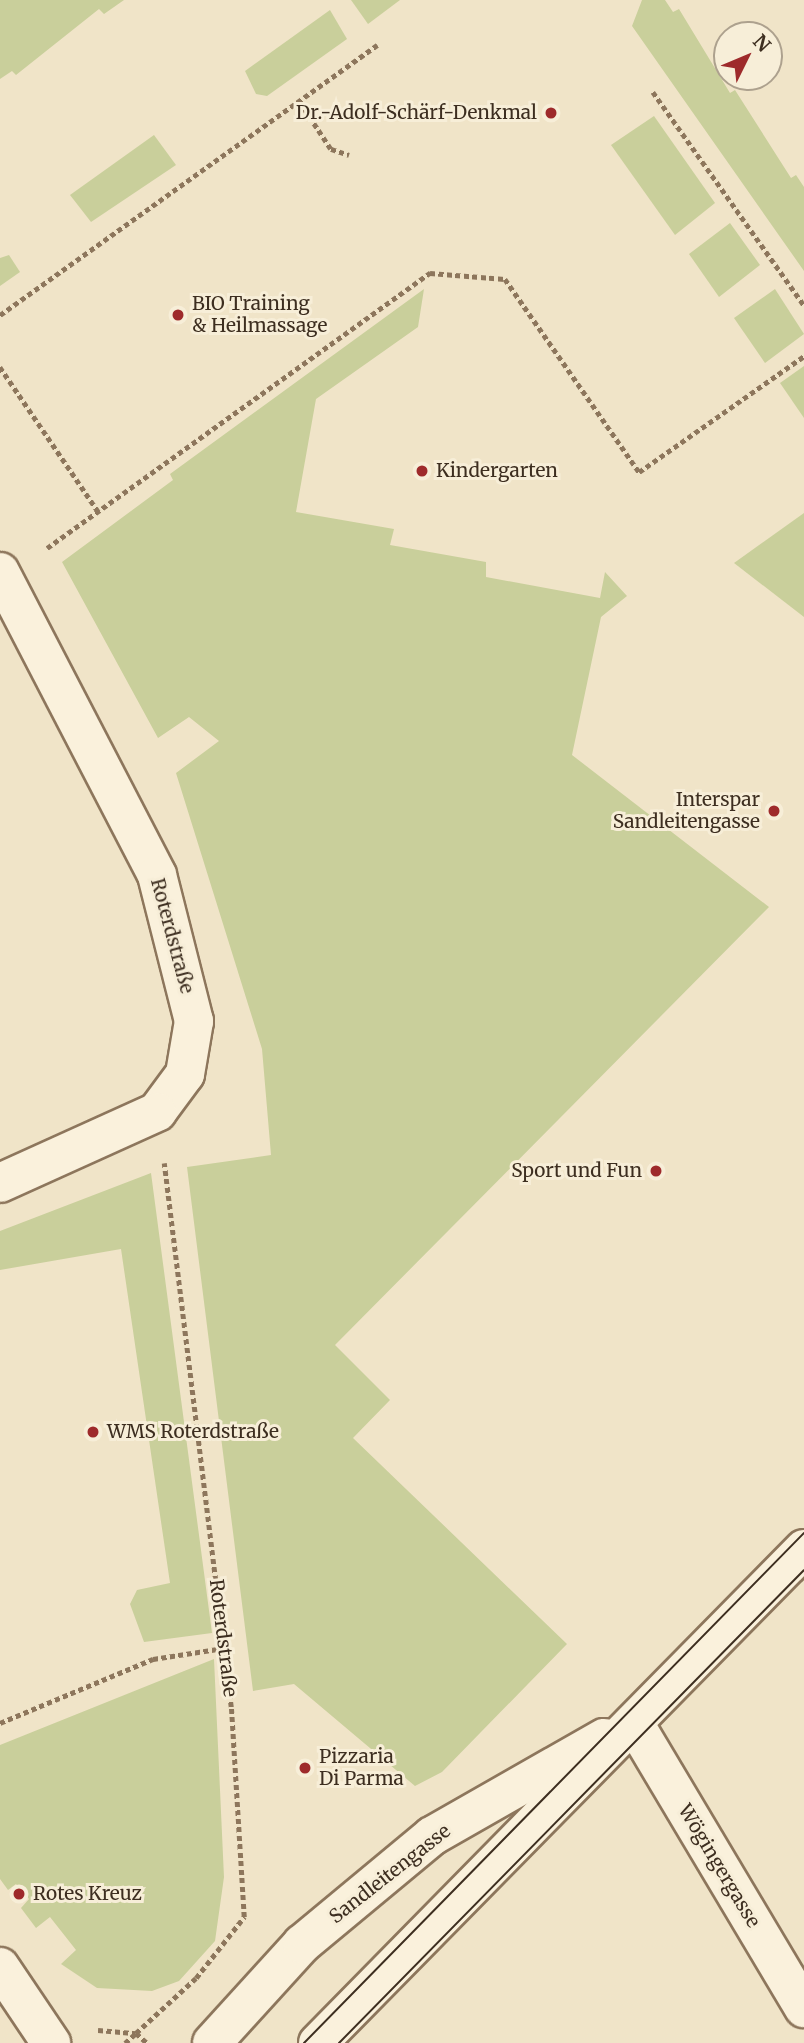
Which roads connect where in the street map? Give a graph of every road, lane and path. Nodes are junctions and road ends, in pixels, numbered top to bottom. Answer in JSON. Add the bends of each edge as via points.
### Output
{"nodes":[{"id":1,"x":377,"y":46,"type":"dead end"},
{"id":2,"x":653,"y":92,"type":"dead end"},
{"id":3,"x":300,"y":102,"type":"junction"},
{"id":4,"x":349,"y":155,"type":"dead end"},
{"id":5,"x":425,"y":265,"type":"dead end"},
{"id":6,"x":430,"y":273,"type":"junction"},
{"id":7,"x":804,"y":305,"type":"edge"},
{"id":8,"x":0,"y":315,"type":"edge"},
{"id":9,"x":804,"y":356,"type":"edge"},
{"id":10,"x":0,"y":367,"type":"edge"},
{"id":11,"x":100,"y":514,"type":"junction"},
{"id":12,"x":47,"y":548,"type":"dead end"},
{"id":13,"x":0,"y":572,"type":"edge"},
{"id":14,"x":163,"y":1158,"type":"dead end"},
{"id":15,"x":0,"y":1183,"type":"edge"},
{"id":16,"x":804,"y":1549,"type":"edge"},
{"id":17,"x":224,"y":1648,"type":"junction"},
{"id":18,"x":0,"y":1723,"type":"edge"},
{"id":19,"x":634,"y":1723,"type":"junction"},
{"id":20,"x":0,"y":1967,"type":"edge"},
{"id":21,"x":804,"y":2008,"type":"edge"},
{"id":22,"x":92,"y":2029,"type":"dead end"},
{"id":23,"x":136,"y":2033,"type":"junction"},
{"id":24,"x":51,"y":2043,"type":"edge"},
{"id":25,"x":125,"y":2043,"type":"edge"},
{"id":26,"x":146,"y":2043,"type":"edge"},
{"id":27,"x":212,"y":2043,"type":"edge"},
{"id":28,"x":318,"y":2043,"type":"edge"}],
"edges":[{"from":1,"to":3,"type":"path"},
{"from":2,"to":7,"type":"path"},
{"from":3,"to":4,"type":"path","via":[[331,149]]},
{"from":3,"to":8,"type":"path"},
{"from":5,"to":6,"type":"path"},
{"from":6,"to":9,"type":"path","via":[[505,279],[639,472]]},
{"from":6,"to":11,"type":"path"},
{"from":10,"to":11,"type":"path"},
{"from":11,"to":12,"type":"path"},
{"from":13,"to":15,"type":"main road","name":"Roterdstraße","via":[[157,875],[194,1021],[186,1073],[157,1112]]},
{"from":14,"to":17,"type":"path","name":"Roterdstraße"},
{"from":16,"to":19,"type":"main road","name":"Sandleitengasse"},
{"from":17,"to":18,"type":"path","via":[[153,1659]]},
{"from":17,"to":23,"type":"path","name":"Roterdstraße","via":[[246,1878],[244,1917],[196,1978]]},
{"from":19,"to":21,"type":"main road","name":"Wögingergasse"},
{"from":19,"to":27,"type":"main road","name":"Sandleitengasse","via":[[432,1836],[302,1944]]},
{"from":19,"to":28,"type":"main road","name":"Sandleitengasse"},
{"from":20,"to":24,"type":"main road"},
{"from":22,"to":23,"type":"path"},
{"from":23,"to":25,"type":"path","name":"Roterdstraße"},
{"from":23,"to":26,"type":"path"}]}
